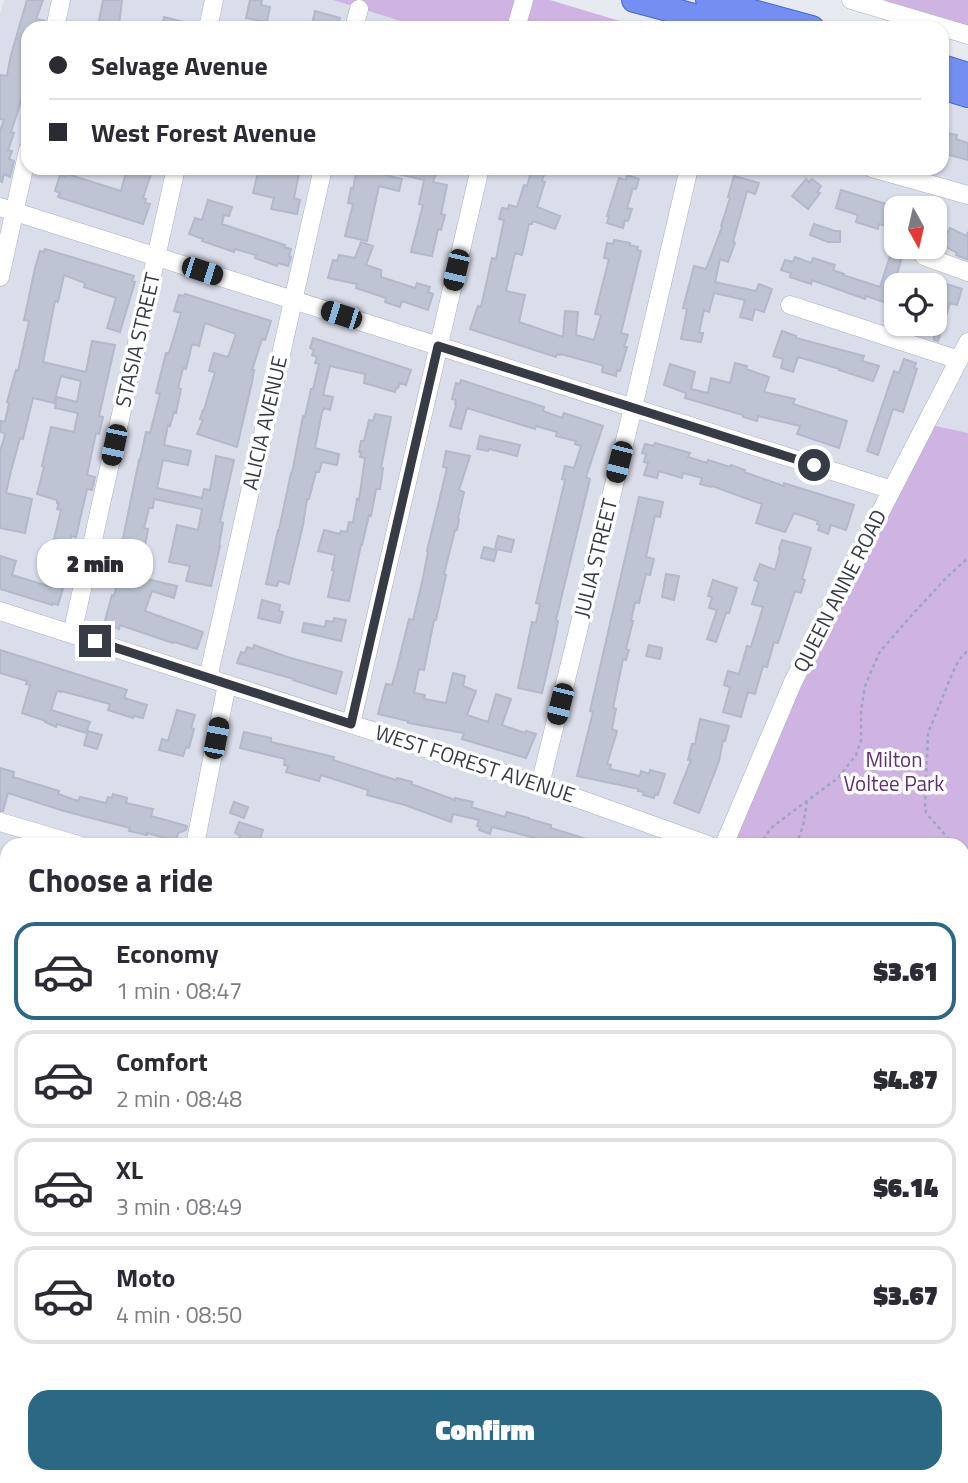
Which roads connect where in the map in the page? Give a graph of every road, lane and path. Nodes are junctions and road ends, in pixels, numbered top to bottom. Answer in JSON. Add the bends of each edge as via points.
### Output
{"nodes":[{"id":1,"x":61,"y":0,"type":"edge"},
{"id":2,"x":214,"y":0,"type":"edge"},
{"id":3,"x":524,"y":0,"type":"edge"},
{"id":4,"x":634,"y":0,"type":"edge"},
{"id":5,"x":708,"y":0,"type":"edge"},
{"id":6,"x":851,"y":0,"type":"edge"},
{"id":7,"x":359,"y":9,"type":"dead end"},
{"id":8,"x":56,"y":21,"type":"edge"},
{"id":9,"x":210,"y":21,"type":"edge"},
{"id":10,"x":356,"y":21,"type":"edge"},
{"id":11,"x":518,"y":21,"type":"edge"},
{"id":12,"x":713,"y":21,"type":"edge"},
{"id":13,"x":786,"y":21,"type":"edge"},
{"id":14,"x":921,"y":21,"type":"edge"},
{"id":15,"x":949,"y":29,"type":"edge"},
{"id":16,"x":968,"y":35,"type":"edge"},
{"id":17,"x":949,"y":69,"type":"edge"},
{"id":18,"x":968,"y":75,"type":"edge"},
{"id":19,"x":949,"y":89,"type":"edge"},
{"id":20,"x":968,"y":95,"type":"edge"},
{"id":21,"x":21,"y":170,"type":"edge"},
{"id":22,"x":174,"y":175,"type":"edge"},
{"id":23,"x":321,"y":175,"type":"edge"},
{"id":24,"x":478,"y":175,"type":"edge"},
{"id":25,"x":687,"y":175,"type":"edge"},
{"id":26,"x":897,"y":175,"type":"edge"},
{"id":27,"x":968,"y":195,"type":"edge"},
{"id":28,"x":7,"y":209,"type":"edge"},
{"id":29,"x":156,"y":256,"type":"junction"},
{"id":30,"x":932,"y":259,"type":"edge"},
{"id":31,"x":968,"y":272,"type":"edge"},
{"id":32,"x":0,"y":277,"type":"edge"},
{"id":33,"x":293,"y":300,"type":"junction"},
{"id":34,"x":790,"y":304,"type":"dead end"},
{"id":35,"x":968,"y":342,"type":"edge"},
{"id":36,"x":438,"y":346,"type":"junction"},
{"id":37,"x":959,"y":360,"type":"junction"},
{"id":38,"x":633,"y":408,"type":"junction"},
{"id":39,"x":892,"y":490,"type":"junction"},
{"id":40,"x":968,"y":558,"type":"edge"},
{"id":41,"x":0,"y":611,"type":"edge"},
{"id":42,"x":72,"y":634,"type":"junction"},
{"id":43,"x":968,"y":650,"type":"edge"},
{"id":44,"x":208,"y":678,"type":"junction"},
{"id":45,"x":227,"y":684,"type":"junction"},
{"id":46,"x":351,"y":724,"type":"junction"},
{"id":47,"x":540,"y":785,"type":"junction"},
{"id":48,"x":807,"y":802,"type":"junction"},
{"id":49,"x":0,"y":822,"type":"edge"},
{"id":50,"x":54,"y":838,"type":"edge"},
{"id":51,"x":196,"y":838,"type":"edge"},
{"id":52,"x":688,"y":838,"type":"edge"},
{"id":53,"x":727,"y":838,"type":"edge"},
{"id":54,"x":764,"y":838,"type":"edge"},
{"id":55,"x":799,"y":838,"type":"edge"},
{"id":56,"x":948,"y":838,"type":"edge"}],
"edges":[{"from":1,"to":8,"type":"street"},
{"from":2,"to":9,"type":"street"},
{"from":3,"to":11,"type":"street"},
{"from":4,"to":12,"type":"highway"},
{"from":5,"to":13,"type":"highway"},
{"from":6,"to":14,"type":"street"},
{"from":7,"to":10,"type":"street"},
{"from":15,"to":16,"type":"street"},
{"from":17,"to":18,"type":"highway"},
{"from":19,"to":20,"type":"highway"},
{"from":21,"to":28,"type":"street"},
{"from":22,"to":29,"type":"street","name":"STASIA STREET"},
{"from":23,"to":33,"type":"street","name":"ALICIA AVENUE"},
{"from":24,"to":36,"type":"street"},
{"from":25,"to":38,"type":"street","name":"JULIA STREET"},
{"from":26,"to":27,"type":"street"},
{"from":28,"to":29,"type":"street"},
{"from":28,"to":32,"type":"street"},
{"from":29,"to":33,"type":"street"},
{"from":29,"to":42,"type":"street","name":"STASIA STREET"},
{"from":30,"to":31,"type":"street"},
{"from":33,"to":36,"type":"street"},
{"from":33,"to":44,"type":"street","name":"ALICIA AVENUE"},
{"from":34,"to":37,"type":"street"},
{"from":35,"to":37,"type":"street","name":"QUEEN ANNE ROAD"},
{"from":36,"to":38,"type":"street"},
{"from":36,"to":46,"type":"street"},
{"from":37,"to":39,"type":"street","name":"QUEEN ANNE ROAD"},
{"from":38,"to":39,"type":"street"},
{"from":38,"to":47,"type":"street","name":"JULIA STREET"},
{"from":39,"to":53,"type":"street","name":"QUEEN ANNE ROAD","via":[[793,682]]},
{"from":40,"to":48,"type":"path","via":[[879,653],[865,686],[856,755],[838,778]]},
{"from":41,"to":42,"type":"street","name":"WEST FOREST AVENUE"},
{"from":42,"to":44,"type":"street","name":"WEST FOREST AVENUE"},
{"from":43,"to":56,"type":"path","via":[[952,674],[927,741],[926,813]]},
{"from":44,"to":45,"type":"street","name":"WEST FOREST AVENUE"},
{"from":45,"to":46,"type":"street","name":"WEST FOREST AVENUE"},
{"from":45,"to":51,"type":"street"},
{"from":46,"to":47,"type":"street","name":"WEST FOREST AVENUE"},
{"from":47,"to":52,"type":"street","name":"WEST FOREST AVENUE"},
{"from":48,"to":54,"type":"path"},
{"from":48,"to":55,"type":"path"},
{"from":49,"to":50,"type":"street"}]}
